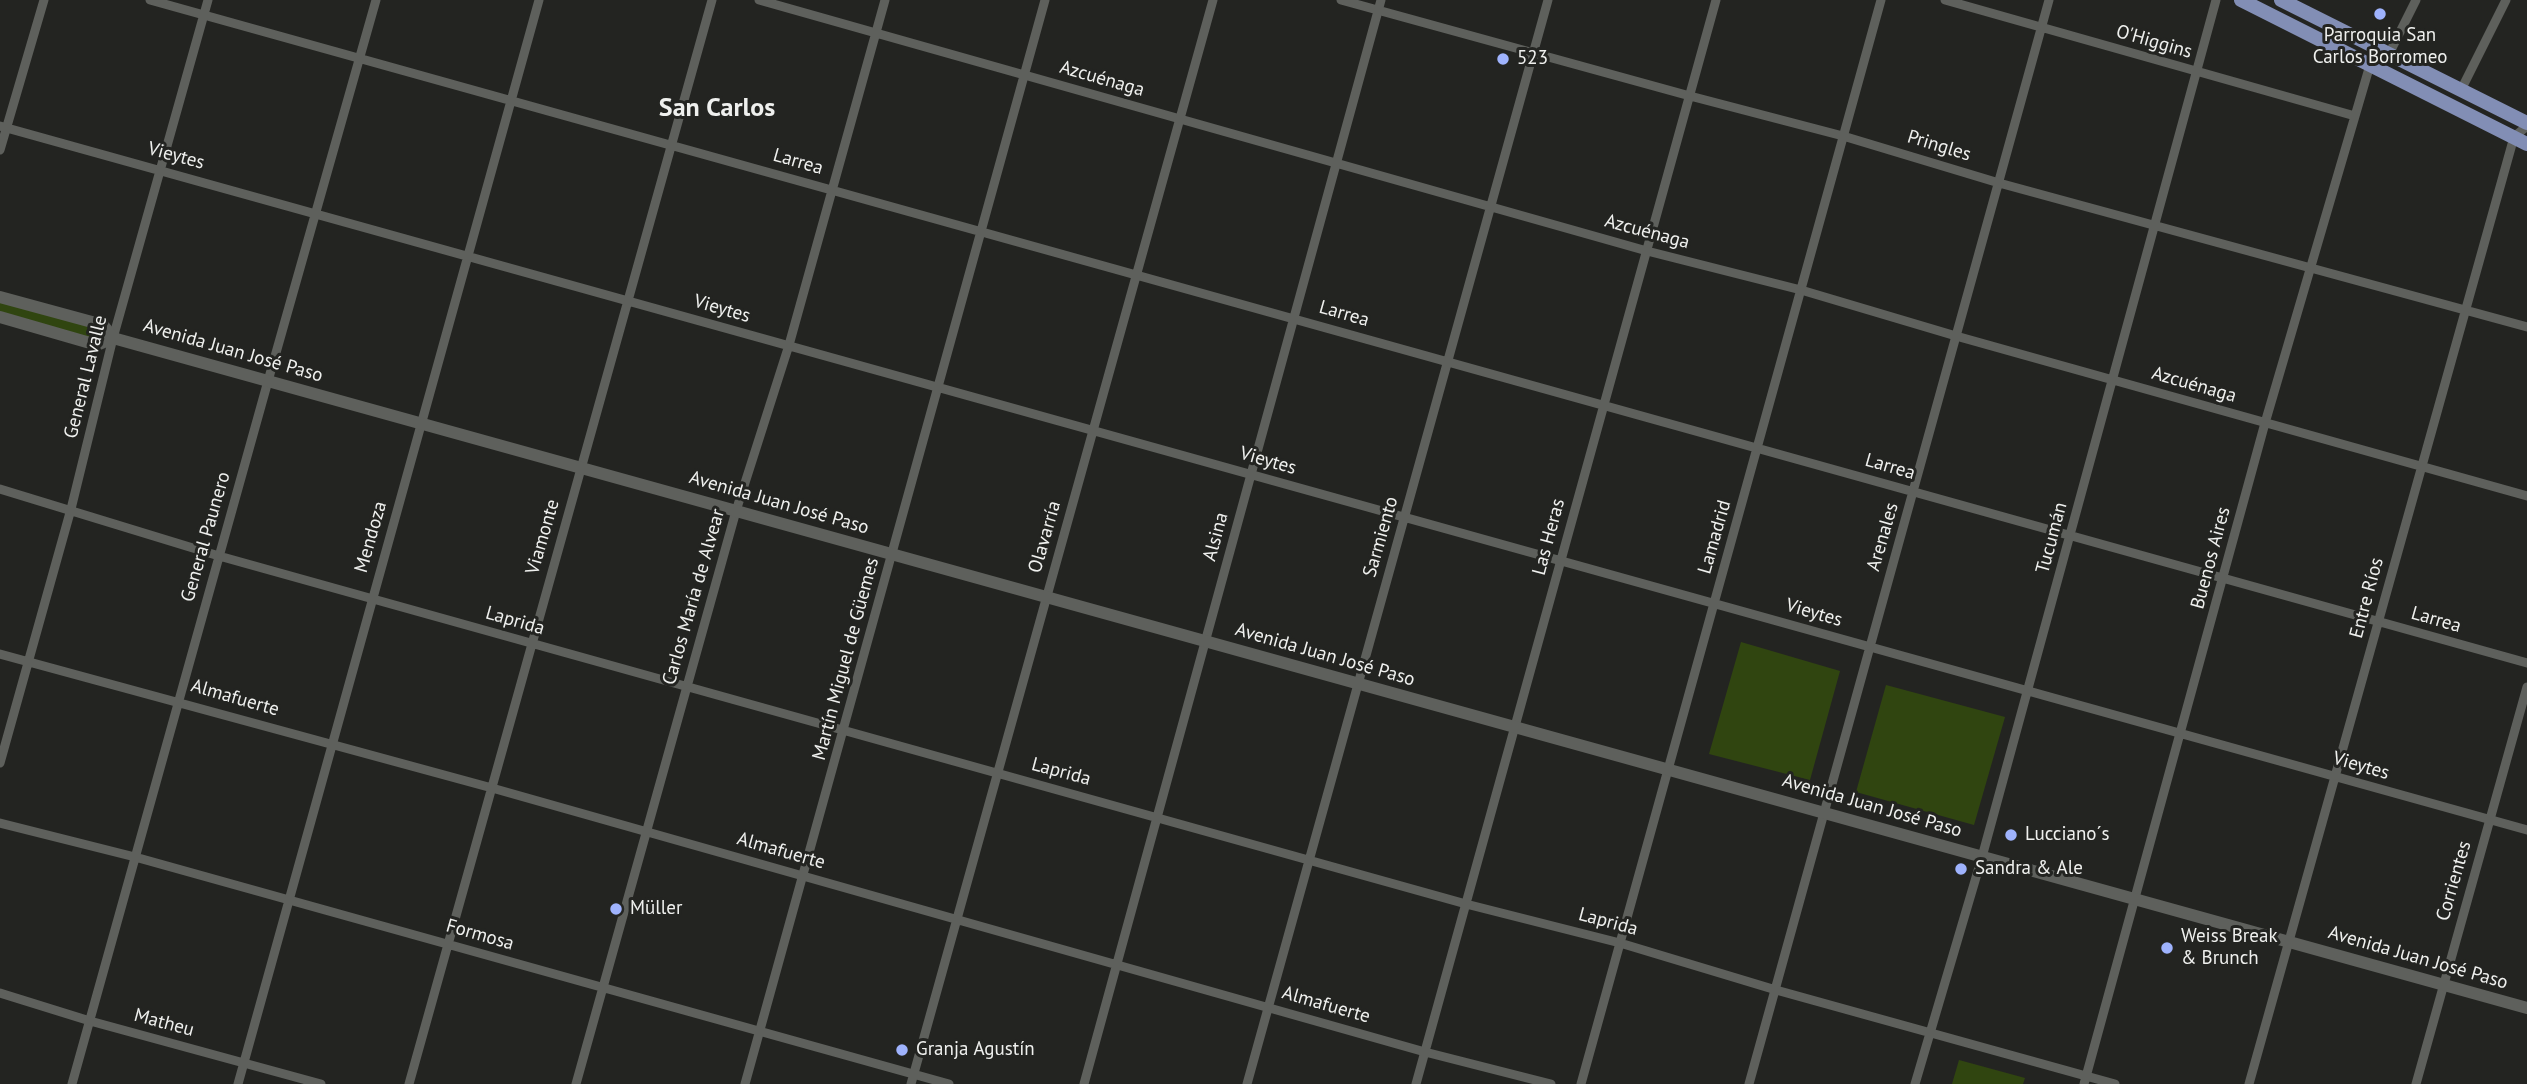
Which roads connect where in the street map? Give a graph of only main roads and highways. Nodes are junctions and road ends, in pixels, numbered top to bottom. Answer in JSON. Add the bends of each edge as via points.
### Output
{"nodes":[{"id":1,"x":2241,"y":0,"type":"edge"},
{"id":2,"x":2281,"y":0,"type":"edge"},
{"id":3,"x":2527,"y":125,"type":"edge"},
{"id":4,"x":2520,"y":140,"type":"edge"},
{"id":5,"x":0,"y":297,"type":"edge"},
{"id":6,"x":0,"y":317,"type":"edge"},
{"id":7,"x":113,"y":338,"type":"junction"},
{"id":8,"x":2527,"y":1008,"type":"edge"}],
"edges":[{"from":1,"to":4,"type":"main road"},
{"from":2,"to":3,"type":"main road"},
{"from":5,"to":7,"type":"main road","name":"Avenida Juan José Paso","via":[[103,325]]},
{"from":6,"to":7,"type":"main road","name":"Avenida Juan José Paso","via":[[97,345]]},
{"from":7,"to":8,"type":"main road","name":"Avenida Juan José Paso"}]}
